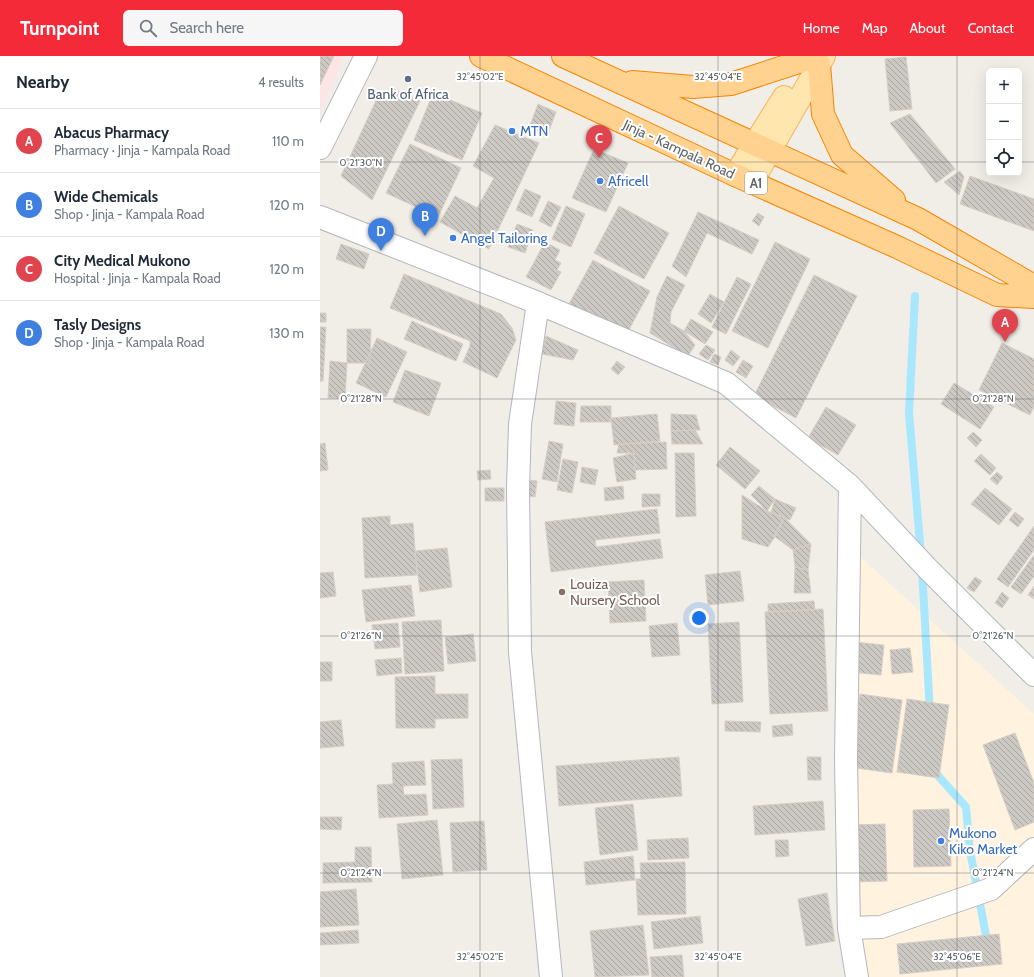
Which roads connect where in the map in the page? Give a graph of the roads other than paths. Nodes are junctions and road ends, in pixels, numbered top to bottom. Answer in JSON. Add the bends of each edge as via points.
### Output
{"nodes":[{"id":1,"x":366,"y":56,"type":"edge"},
{"id":2,"x":481,"y":56,"type":"edge"},
{"id":3,"x":563,"y":56,"type":"edge"},
{"id":4,"x":816,"y":59,"type":"edge"},
{"id":5,"x":614,"y":80,"type":"junction"},
{"id":6,"x":762,"y":147,"type":"junction"},
{"id":7,"x":320,"y":148,"type":"edge"},
{"id":8,"x":744,"y":179,"type":"junction"},
{"id":9,"x":320,"y":217,"type":"edge"},
{"id":10,"x":918,"y":219,"type":"junction"},
{"id":11,"x":1034,"y":286,"type":"edge"},
{"id":12,"x":1034,"y":298,"type":"edge"},
{"id":13,"x":538,"y":303,"type":"junction"},
{"id":14,"x":850,"y":486,"type":"junction"},
{"id":15,"x":1034,"y":675,"type":"edge"},
{"id":16,"x":1034,"y":849,"type":"edge"},
{"id":17,"x":849,"y":928,"type":"junction"},
{"id":18,"x":551,"y":977,"type":"edge"},
{"id":19,"x":858,"y":977,"type":"edge"}],
"edges":[{"from":1,"to":7,"type":"street"},
{"from":2,"to":8,"type":"highway","name":"Jinja - Kampala Road","number":"A1"},
{"from":3,"to":5,"type":"highway","number":"A1"},
{"from":4,"to":5,"type":"highway","via":[[731,84],[694,87]]},
{"from":4,"to":6,"type":"main road"},
{"from":4,"to":10,"type":"highway","via":[[823,114],[842,155]]},
{"from":5,"to":6,"type":"highway","number":"A1"},
{"from":6,"to":8,"type":"main road"},
{"from":6,"to":10,"type":"highway","number":"A1"},
{"from":8,"to":12,"type":"highway","name":"Jinja - Kampala Road","number":"A1","via":[[997,295]]},
{"from":9,"to":13,"type":"street"},
{"from":10,"to":11,"type":"highway","number":"A1"},
{"from":13,"to":14,"type":"street","via":[[726,383]]},
{"from":13,"to":18,"type":"street","via":[[520,424],[520,652]]},
{"from":14,"to":15,"type":"street","via":[[927,568]]},
{"from":14,"to":17,"type":"street","via":[[846,759]]},
{"from":16,"to":17,"type":"street","via":[[990,889],[881,927]]},
{"from":17,"to":19,"type":"street"}]}
